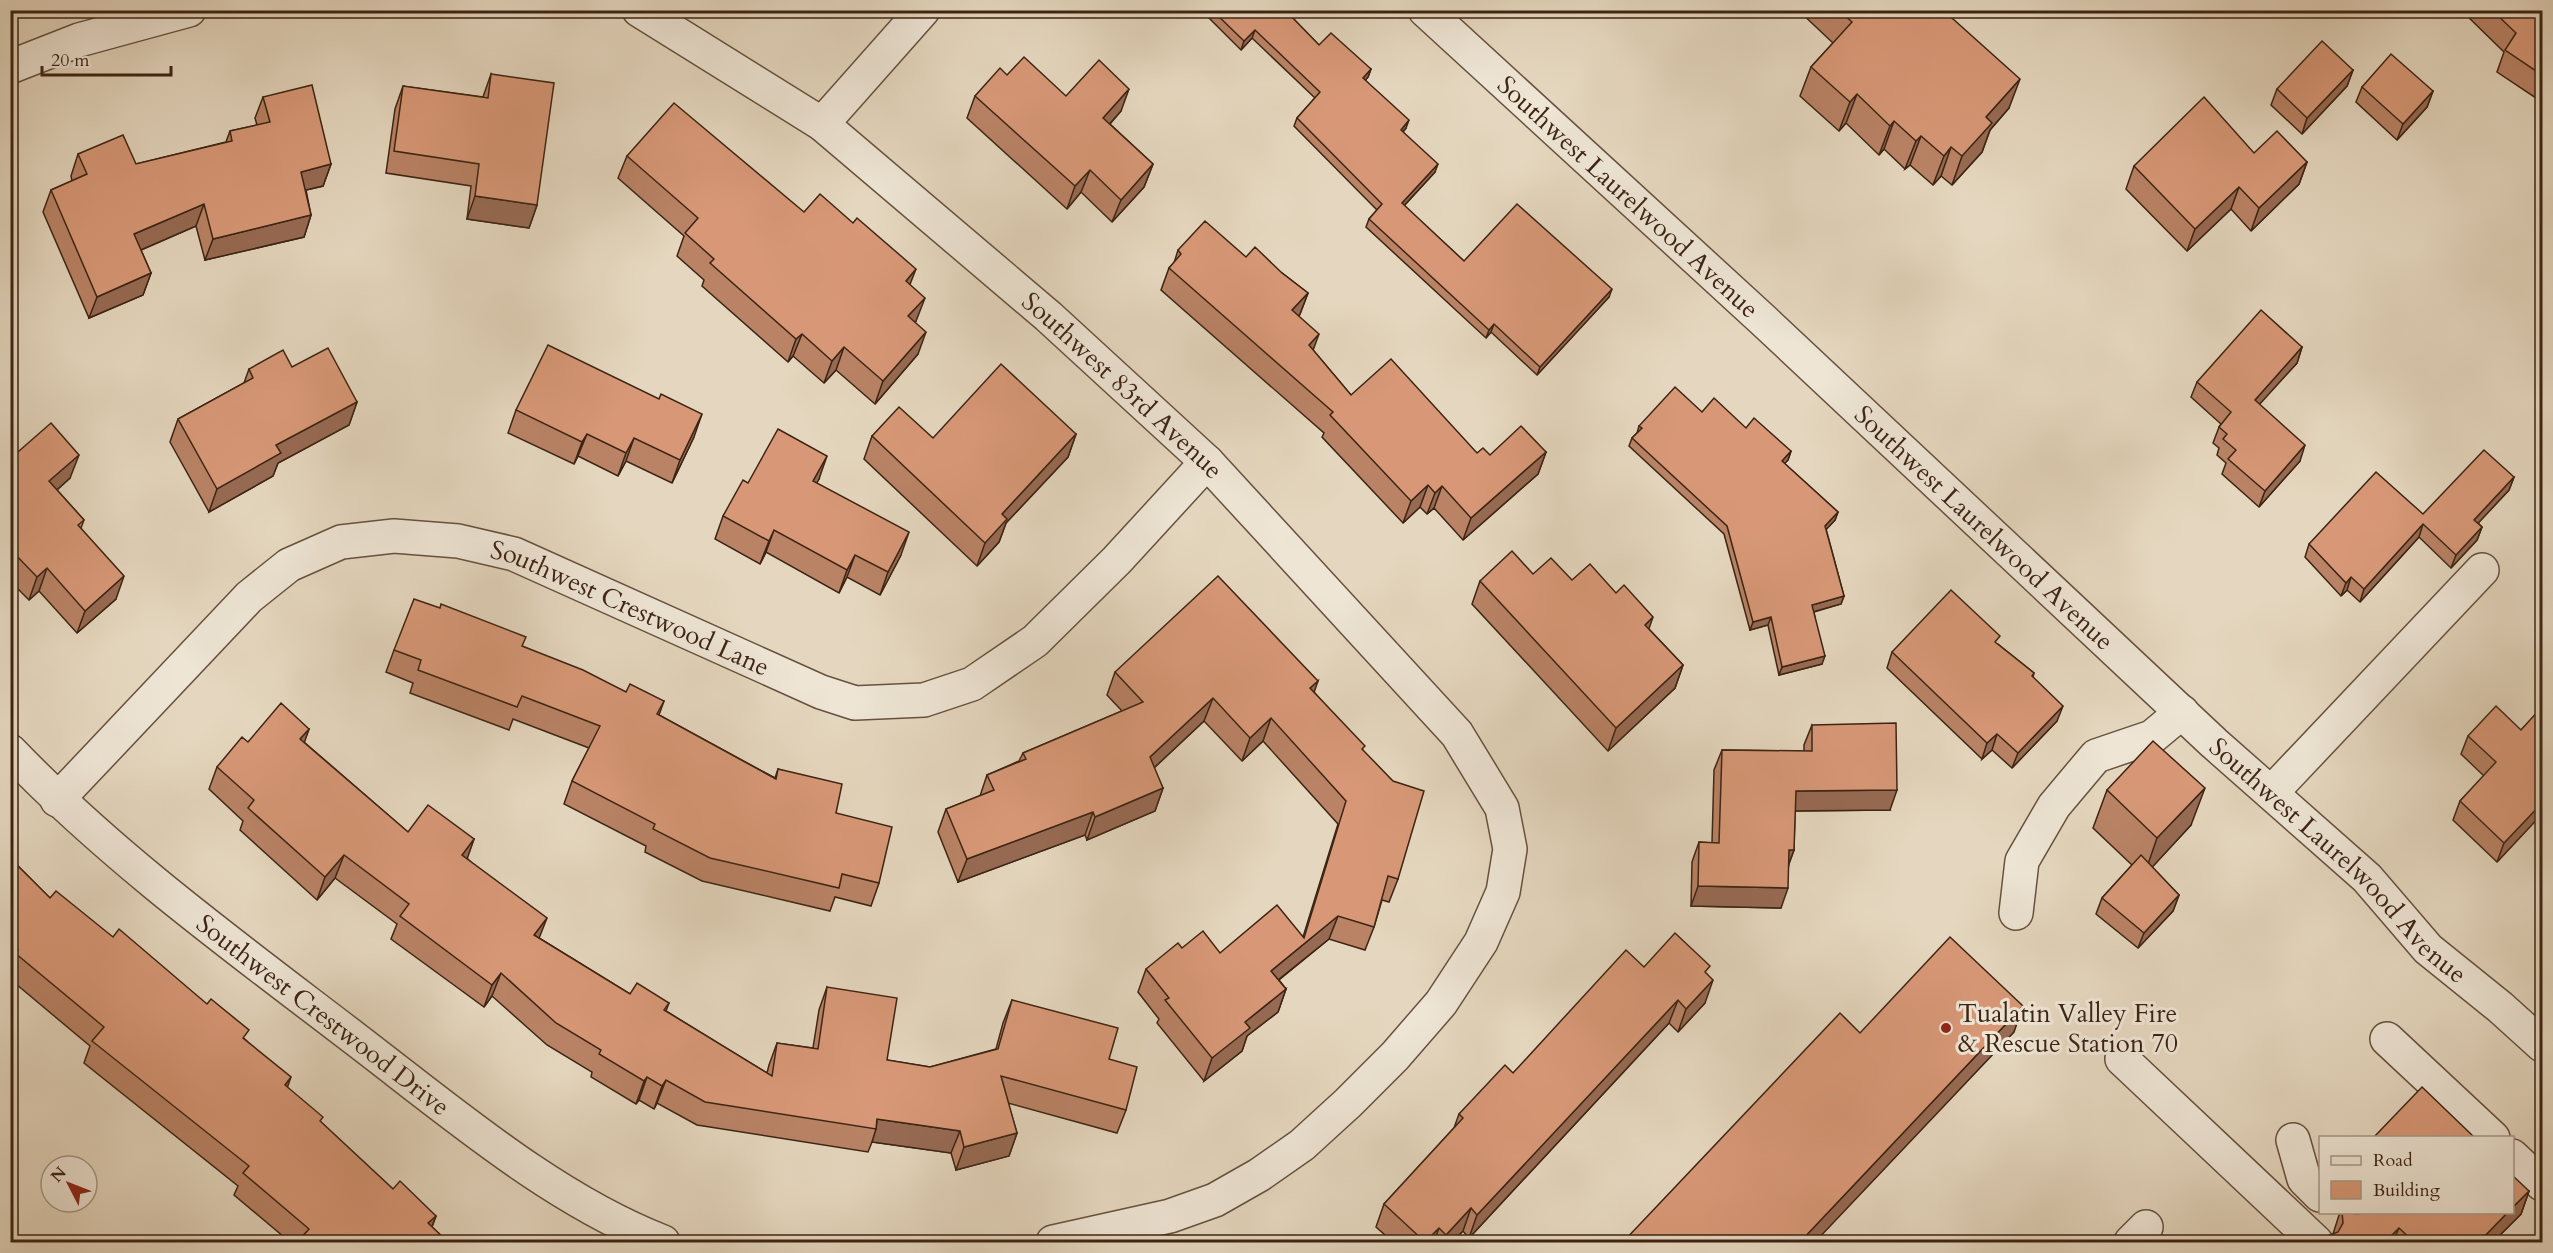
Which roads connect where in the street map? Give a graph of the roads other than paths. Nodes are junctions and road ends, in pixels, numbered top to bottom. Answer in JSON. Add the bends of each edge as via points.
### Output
{"nodes":[{"id":1,"x":189,"y":10,"type":"edge"},
{"id":2,"x":639,"y":10,"type":"edge"},
{"id":3,"x":923,"y":10,"type":"edge"},
{"id":4,"x":1425,"y":10,"type":"edge"},
{"id":5,"x":10,"y":68,"type":"edge"},
{"id":6,"x":822,"y":124,"type":"junction"},
{"id":7,"x":1207,"y":462,"type":"junction"},
{"id":8,"x":2482,"y":570,"type":"dead end"},
{"id":9,"x":2182,"y":712,"type":"junction"},
{"id":10,"x":10,"y":751,"type":"edge"},
{"id":11,"x":2271,"y":794,"type":"junction"},
{"id":12,"x":57,"y":800,"type":"junction"},
{"id":13,"x":2016,"y":913,"type":"dead end"},
{"id":14,"x":2387,"y":1038,"type":"dead end"},
{"id":15,"x":2542,"y":1045,"type":"edge"},
{"id":16,"x":2122,"y":1059,"type":"dead end"},
{"id":17,"x":2492,"y":1136,"type":"edge"},
{"id":18,"x":2293,"y":1140,"type":"dead end"},
{"id":19,"x":2514,"y":1158,"type":"edge"},
{"id":20,"x":2542,"y":1184,"type":"edge"},
{"id":21,"x":2319,"y":1194,"type":"edge"},
{"id":22,"x":2324,"y":1238,"type":"edge"},
{"id":23,"x":663,"y":1242,"type":"edge"},
{"id":24,"x":1053,"y":1242,"type":"edge"}],
"edges":[{"from":1,"to":5,"type":"street","via":[[79,40]]},
{"from":2,"to":6,"type":"street","name":"Southwest 83rd Avenue"},
{"from":3,"to":6,"type":"street"},
{"from":4,"to":9,"type":"street","name":"Southwest Laurelwood Avenue"},
{"from":6,"to":7,"type":"street","name":"Southwest 83rd Avenue","via":[[1048,316]]},
{"from":7,"to":12,"type":"street","name":"Southwest Crestwood Lane","via":[[1117,560],[1035,641],[972,684],[924,700],[855,703],[821,692],[514,554],[458,541],[394,536],[341,542],[290,565],[249,597]]},
{"from":7,"to":24,"type":"street","name":"Southwest 83rd Avenue","via":[[1457,734],[1502,808],[1510,849],[1503,892],[1481,942],[1441,1003],[1395,1056],[1302,1145],[1259,1176],[1215,1200],[1170,1216]]},
{"from":8,"to":11,"type":"street"},
{"from":9,"to":11,"type":"street","name":"Southwest Laurelwood Avenue"},
{"from":9,"to":13,"type":"street","via":[[2152,737],[2096,756],[2054,806],[2022,861]]},
{"from":10,"to":12,"type":"street","name":"Southwest Crestwood Drive"},
{"from":11,"to":15,"type":"street","name":"Southwest Laurelwood Avenue","via":[[2367,878],[2428,949]]},
{"from":12,"to":23,"type":"street","name":"Southwest Crestwood Drive","via":[[159,889],[473,1129],[571,1196]]},
{"from":14,"to":17,"type":"street"},
{"from":16,"to":22,"type":"street","via":[[2292,1221],[2315,1219]]},
{"from":18,"to":21,"type":"street","via":[[2304,1179]]},
{"from":19,"to":20,"type":"street"}]}
